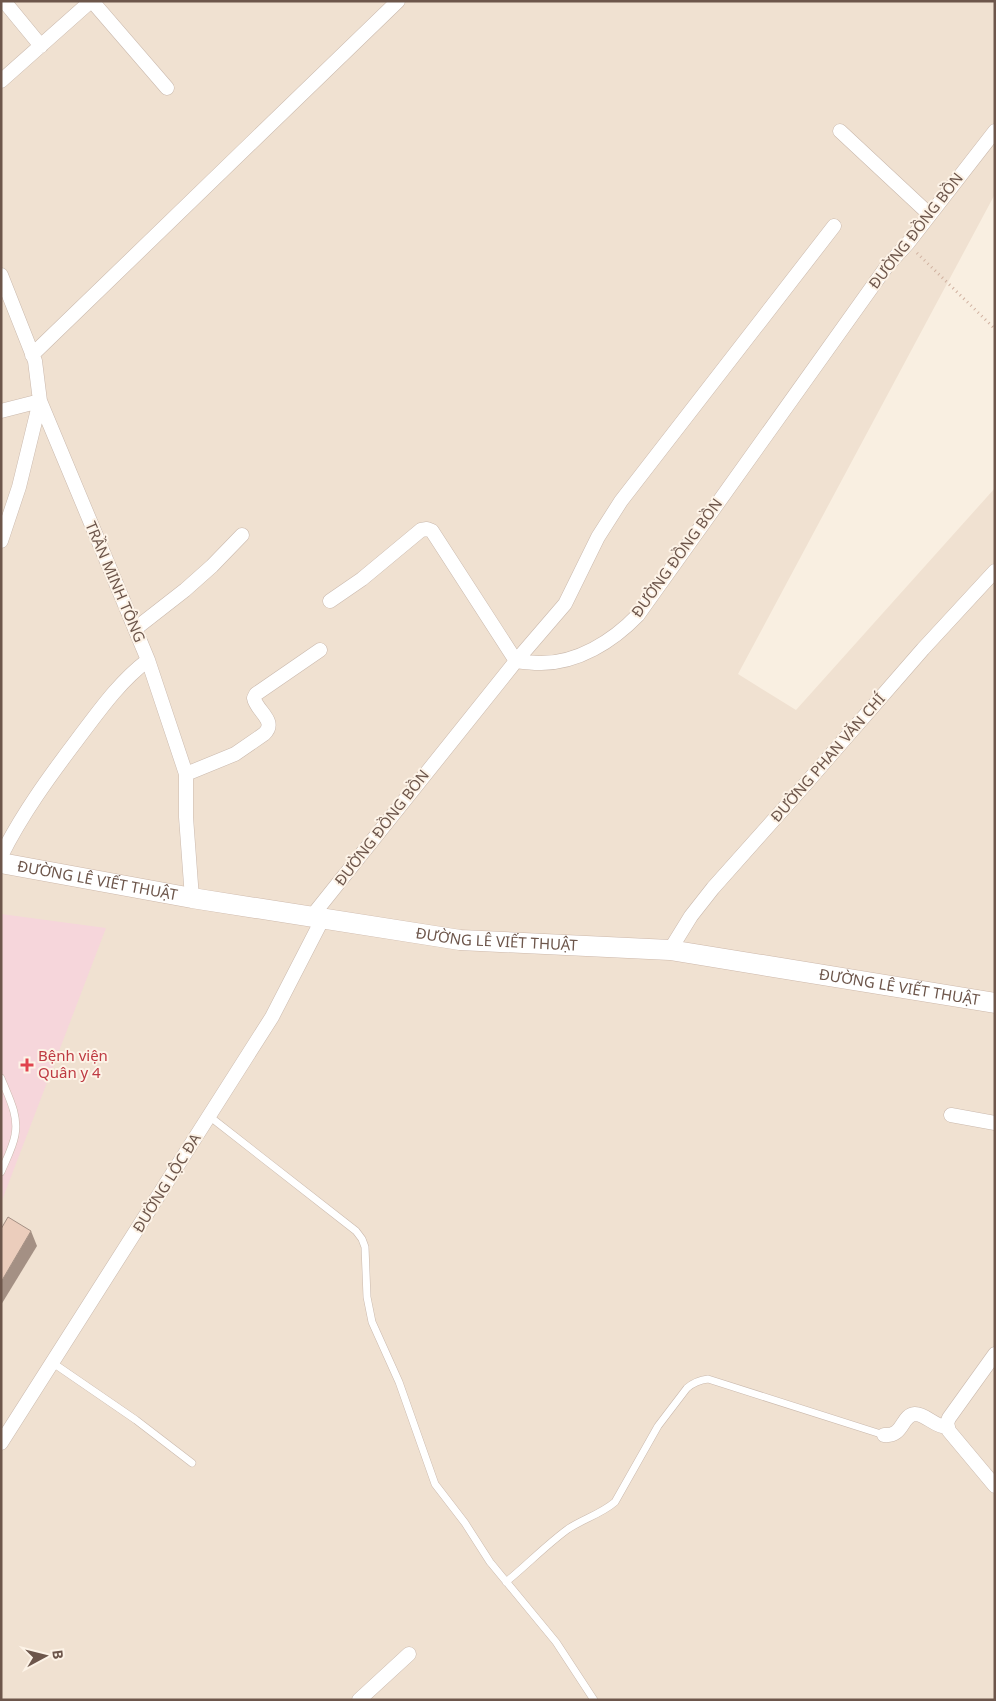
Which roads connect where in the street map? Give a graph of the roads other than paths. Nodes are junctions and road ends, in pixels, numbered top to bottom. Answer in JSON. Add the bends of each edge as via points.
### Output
{"nodes":[{"id":1,"x":4,"y":1,"type":"edge"},
{"id":2,"x":91,"y":1,"type":"edge"},
{"id":3,"x":398,"y":1,"type":"edge"},
{"id":4,"x":41,"y":46,"type":"junction"},
{"id":5,"x":1,"y":80,"type":"edge"},
{"id":6,"x":167,"y":88,"type":"dead end"},
{"id":7,"x":840,"y":131,"type":"dead end"},
{"id":8,"x":995,"y":131,"type":"edge"},
{"id":9,"x":929,"y":214,"type":"junction"},
{"id":10,"x":834,"y":226,"type":"dead end"},
{"id":11,"x":1,"y":274,"type":"edge"},
{"id":12,"x":32,"y":356,"type":"junction"},
{"id":13,"x":40,"y":401,"type":"junction"},
{"id":14,"x":1,"y":411,"type":"edge"},
{"id":15,"x":242,"y":535,"type":"dead end"},
{"id":16,"x":1,"y":541,"type":"edge"},
{"id":17,"x":995,"y":571,"type":"edge"},
{"id":18,"x":330,"y":601,"type":"dead end"},
{"id":19,"x":135,"y":628,"type":"junction"},
{"id":20,"x":320,"y":650,"type":"dead end"},
{"id":21,"x":148,"y":660,"type":"junction"},
{"id":22,"x":516,"y":661,"type":"junction"},
{"id":23,"x":186,"y":774,"type":"junction"},
{"id":24,"x":1,"y":856,"type":"edge"},
{"id":25,"x":1,"y":863,"type":"edge"},
{"id":26,"x":192,"y":898,"type":"junction"},
{"id":27,"x":317,"y":917,"type":"junction"},
{"id":28,"x":670,"y":950,"type":"junction"},
{"id":29,"x":995,"y":1003,"type":"edge"},
{"id":30,"x":1,"y":1078,"type":"edge"},
{"id":31,"x":951,"y":1115,"type":"dead end"},
{"id":32,"x":209,"y":1116,"type":"junction"},
{"id":33,"x":995,"y":1123,"type":"edge"},
{"id":34,"x":1,"y":1172,"type":"edge"},
{"id":35,"x":995,"y":1354,"type":"edge"},
{"id":36,"x":53,"y":1363,"type":"junction"},
{"id":37,"x":947,"y":1427,"type":"junction"},
{"id":38,"x":884,"y":1435,"type":"joint"},
{"id":39,"x":1,"y":1443,"type":"edge"},
{"id":40,"x":192,"y":1463,"type":"dead end"},
{"id":41,"x":995,"y":1486,"type":"edge"},
{"id":42,"x":506,"y":1582,"type":"junction"},
{"id":43,"x":409,"y":1654,"type":"dead end"},
{"id":44,"x":359,"y":1700,"type":"edge"},
{"id":45,"x":594,"y":1700,"type":"edge"}],
"edges":[{"from":1,"to":4,"type":"street"},
{"from":2,"to":4,"type":"street"},
{"from":2,"to":6,"type":"street"},
{"from":3,"to":12,"type":"street"},
{"from":4,"to":5,"type":"street"},
{"from":7,"to":9,"type":"street"},
{"from":8,"to":9,"type":"street","name":"ĐƯỜNG ĐỒNG BỒN"},
{"from":9,"to":22,"type":"street","name":"ĐƯỜNG ĐỒNG BỒN","via":[[887,266],[638,615],[606,642],[574,657],[540,664]]},
{"from":10,"to":22,"type":"street","via":[[621,501],[598,537],[565,604]]},
{"from":11,"to":12,"type":"street","name":"TRẦN MINH TÔNG"},
{"from":12,"to":13,"type":"street","name":"TRẦN MINH TÔNG"},
{"from":13,"to":14,"type":"street"},
{"from":13,"to":16,"type":"street","via":[[19,487]]},
{"from":13,"to":19,"type":"street","name":"TRẦN MINH TÔNG"},
{"from":15,"to":19,"type":"street","via":[[185,590]]},
{"from":17,"to":28,"type":"street","name":"ĐƯỜNG PHAN VĂN CHÍ","via":[[713,888]]},
{"from":18,"to":22,"type":"street","via":[[427,528]]},
{"from":19,"to":21,"type":"street","name":"TRẦN MINH TÔNG"},
{"from":20,"to":23,"type":"street","via":[[256,694],[255,703],[270,725],[264,734],[235,754]]},
{"from":21,"to":23,"type":"street","name":"TRẦN MINH TÔNG"},
{"from":21,"to":24,"type":"street","via":[[109,697],[53,772]]},
{"from":22,"to":27,"type":"street","name":"ĐƯỜNG ĐỒNG BỒN"},
{"from":23,"to":26,"type":"street","name":"TRẦN MINH TÔNG"},
{"from":25,"to":26,"type":"main road","name":"ĐƯỜNG LÊ VIẾT THUẬT"},
{"from":26,"to":27,"type":"main road","name":"ĐƯỜNG LÊ VIẾT THUẬT"},
{"from":27,"to":28,"type":"main road","name":"ĐƯỜNG LÊ VIẾT THUẬT","via":[[460,940]]},
{"from":27,"to":32,"type":"street","name":"ĐƯỜNG LỘC ĐA","via":[[272,1017]]},
{"from":28,"to":29,"type":"main road","name":"ĐƯỜNG LÊ VIẾT THUẬT"},
{"from":30,"to":34,"type":"lane","via":[[16,1122],[16,1134]]},
{"from":31,"to":33,"type":"street"},
{"from":32,"to":36,"type":"street","name":"ĐƯỜNG LỘC ĐA"},
{"from":32,"to":42,"type":"lane","via":[[362,1239],[372,1322],[399,1382],[430,1475]]},
{"from":35,"to":37,"type":"street","via":[[949,1418]]},
{"from":36,"to":39,"type":"street","name":"ĐƯỜNG LỘC ĐA"},
{"from":36,"to":40,"type":"lane"},
{"from":37,"to":38,"type":"street","via":[[915,1414],[908,1417],[895,1434]]},
{"from":37,"to":41,"type":"street"},
{"from":38,"to":42,"type":"lane","via":[[708,1379],[692,1383],[658,1426],[615,1502],[568,1530]]},
{"from":42,"to":45,"type":"lane","via":[[556,1642]]},
{"from":43,"to":44,"type":"street"}]}
